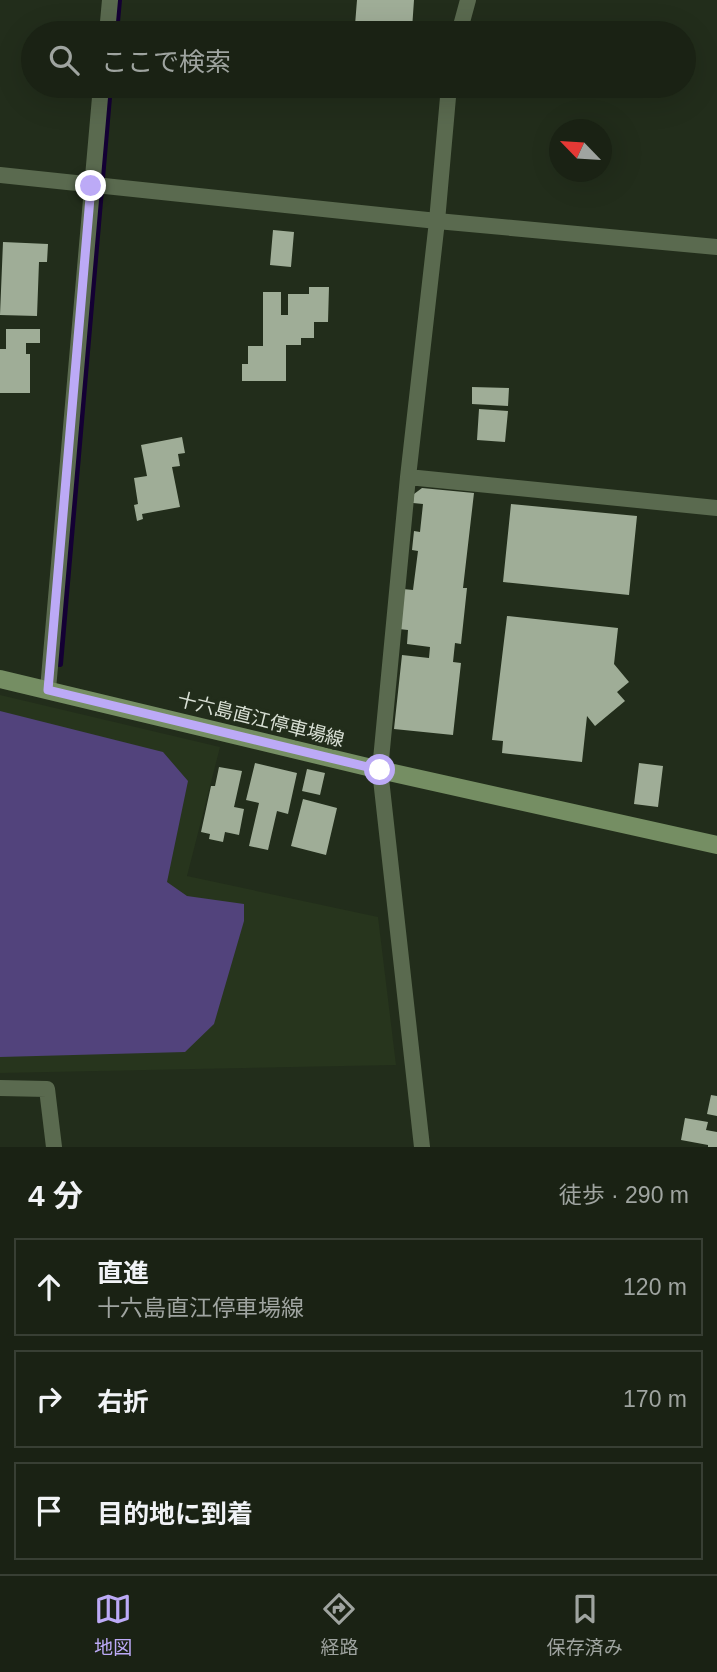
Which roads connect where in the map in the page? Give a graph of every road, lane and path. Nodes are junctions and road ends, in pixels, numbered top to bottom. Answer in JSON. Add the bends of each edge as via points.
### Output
{"nodes":[{"id":1,"x":110,"y":0,"type":"edge"},
{"id":2,"x":468,"y":0,"type":"edge"},
{"id":3,"x":108,"y":21,"type":"edge"},
{"id":4,"x":462,"y":21,"type":"edge"},
{"id":5,"x":100,"y":98,"type":"edge"},
{"id":6,"x":448,"y":98,"type":"edge"},
{"id":7,"x":0,"y":176,"type":"edge"},
{"id":8,"x":91,"y":186,"type":"junction"},
{"id":9,"x":438,"y":221,"type":"junction"},
{"id":10,"x":717,"y":247,"type":"edge"},
{"id":11,"x":408,"y":477,"type":"junction"},
{"id":12,"x":717,"y":508,"type":"edge"},
{"id":13,"x":0,"y":679,"type":"edge"},
{"id":14,"x":48,"y":690,"type":"junction"},
{"id":15,"x":380,"y":770,"type":"junction"},
{"id":16,"x":717,"y":845,"type":"edge"},
{"id":17,"x":0,"y":1088,"type":"edge"},
{"id":18,"x":54,"y":1147,"type":"edge"},
{"id":19,"x":422,"y":1147,"type":"edge"}],
"edges":[{"from":1,"to":3,"type":"street"},
{"from":2,"to":4,"type":"street"},
{"from":5,"to":8,"type":"street"},
{"from":6,"to":9,"type":"street"},
{"from":7,"to":8,"type":"street"},
{"from":8,"to":9,"type":"street"},
{"from":8,"to":14,"type":"street"},
{"from":9,"to":10,"type":"street"},
{"from":9,"to":11,"type":"street"},
{"from":11,"to":12,"type":"street"},
{"from":11,"to":15,"type":"street"},
{"from":13,"to":14,"type":"main road","name":"十六島直江停車場線"},
{"from":14,"to":15,"type":"main road","name":"十六島直江停車場線"},
{"from":15,"to":16,"type":"main road","name":"十六島直江停車場線"},
{"from":15,"to":19,"type":"street"},
{"from":17,"to":18,"type":"street","via":[[47,1089]]}]}
